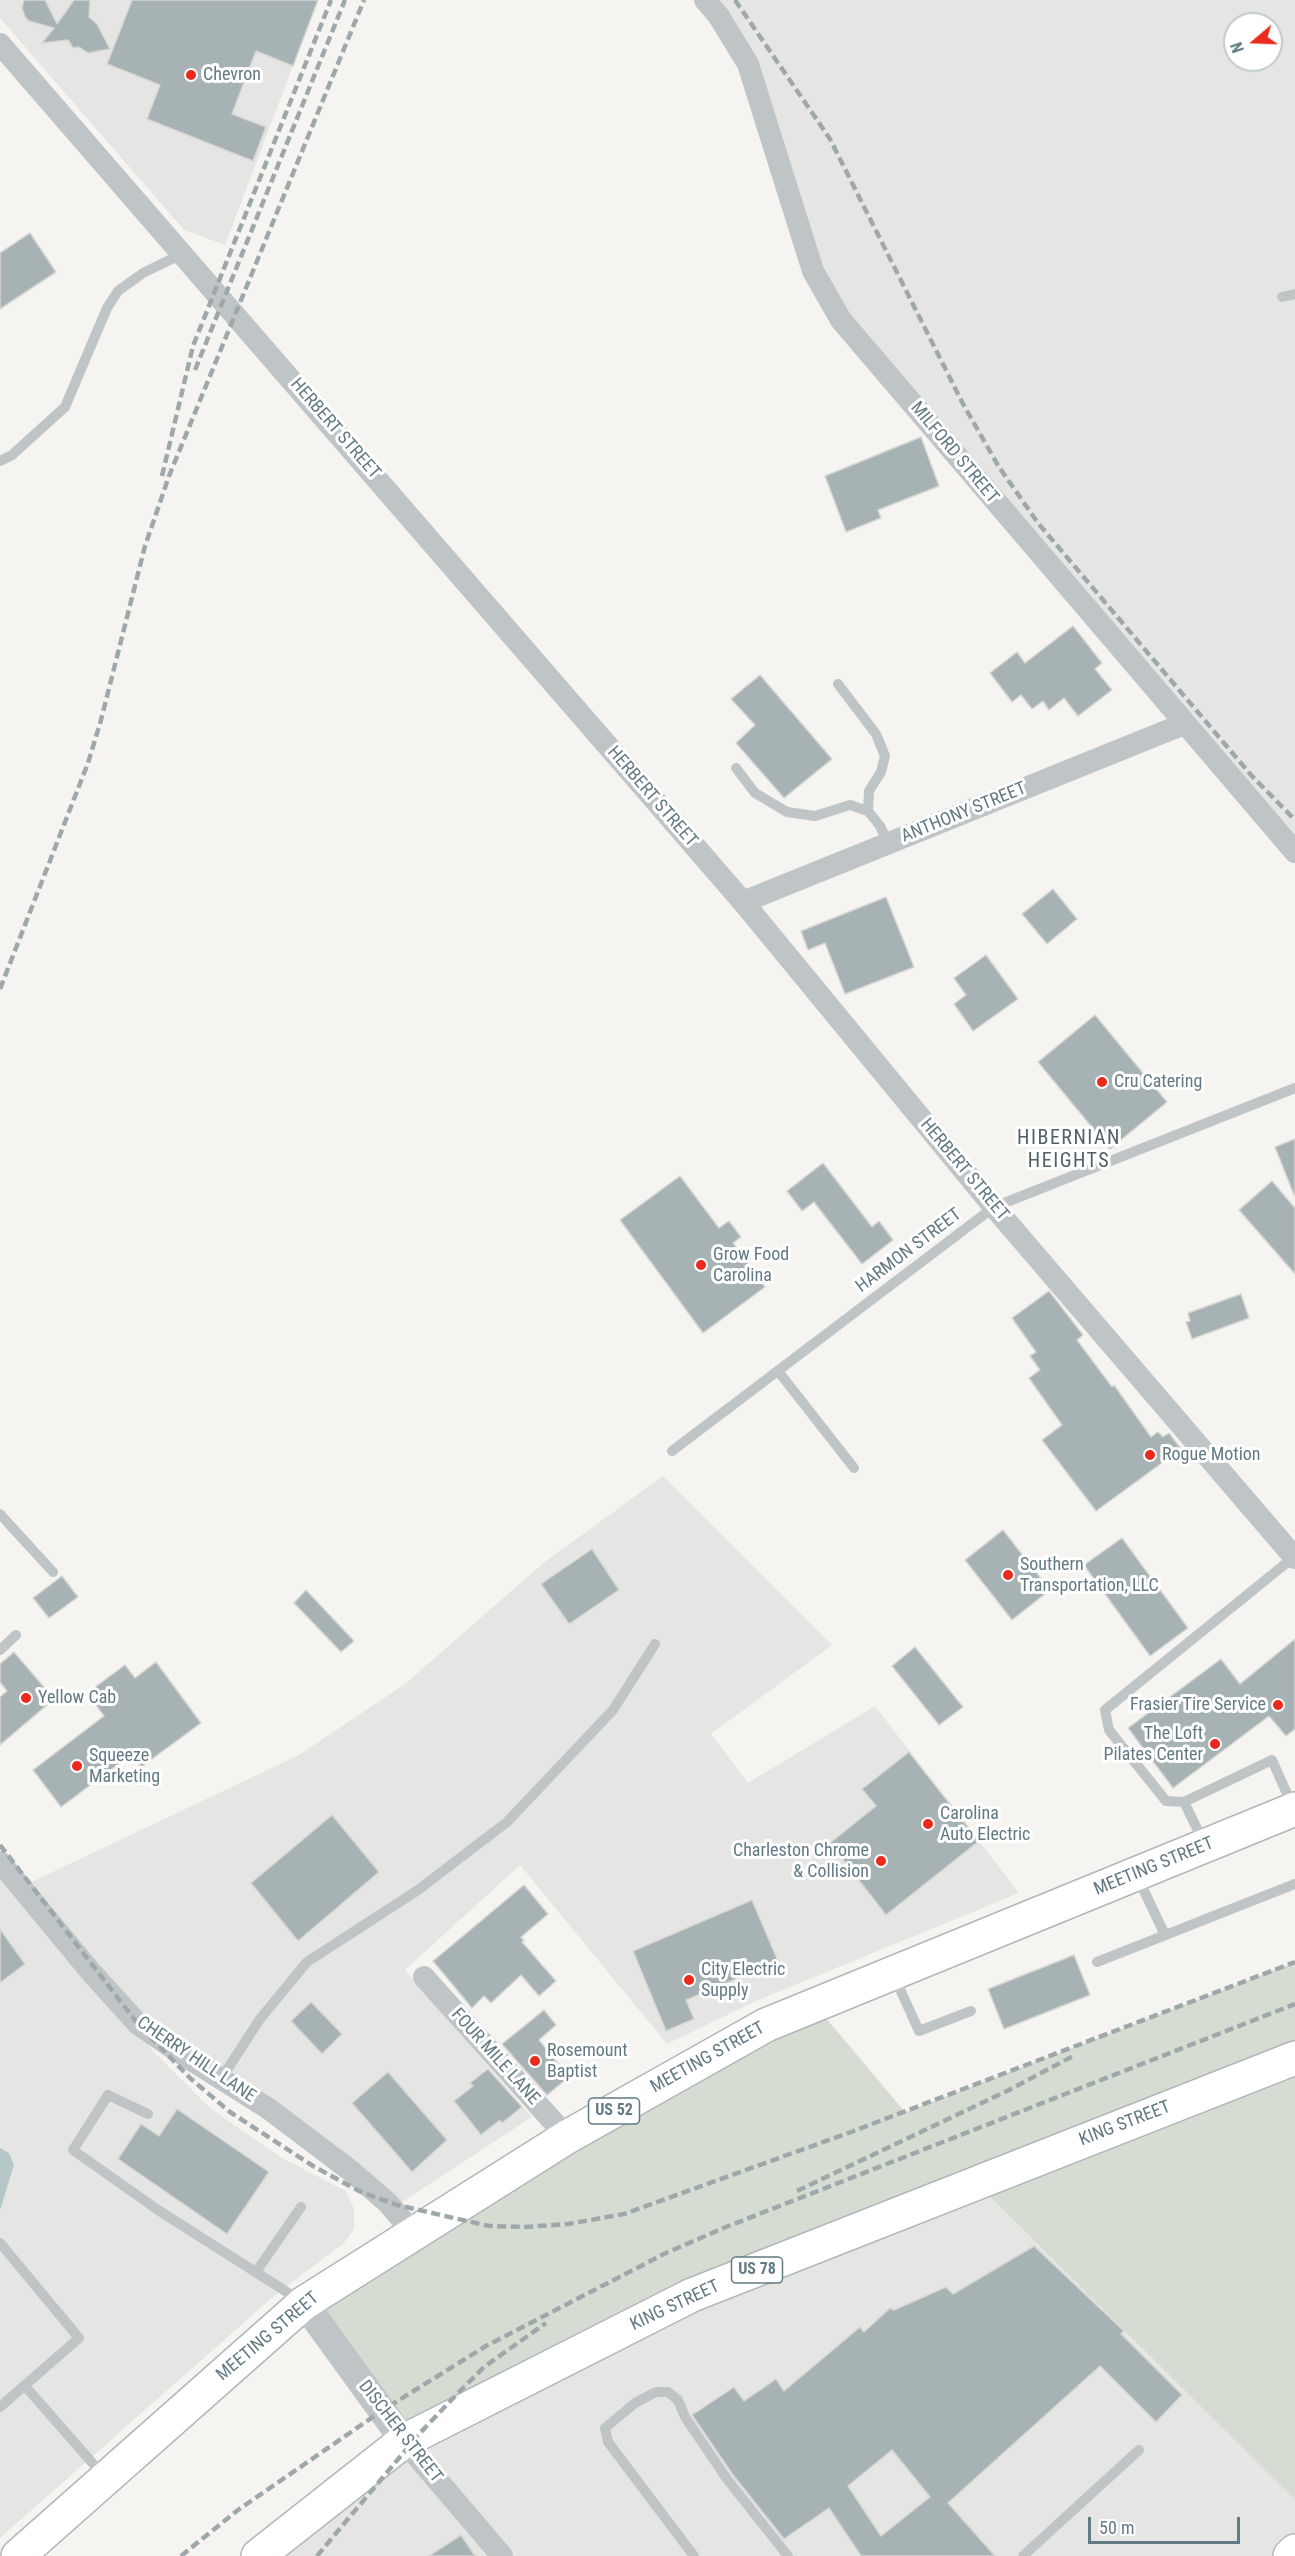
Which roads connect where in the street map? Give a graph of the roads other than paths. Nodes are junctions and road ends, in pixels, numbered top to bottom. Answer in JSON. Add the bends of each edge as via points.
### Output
{"nodes":[{"id":1,"x":705,"y":0,"type":"edge"},
{"id":2,"x":0,"y":44,"type":"edge"},
{"id":3,"x":183,"y":254,"type":"junction"},
{"id":4,"x":1295,"y":294,"type":"edge"},
{"id":5,"x":1282,"y":297,"type":"dead end"},
{"id":6,"x":0,"y":461,"type":"edge"},
{"id":7,"x":838,"y":684,"type":"dead end"},
{"id":8,"x":1184,"y":724,"type":"junction"},
{"id":9,"x":736,"y":768,"type":"dead end"},
{"id":10,"x":868,"y":811,"type":"junction"},
{"id":11,"x":888,"y":843,"type":"junction"},
{"id":12,"x":1295,"y":852,"type":"edge"},
{"id":13,"x":743,"y":902,"type":"junction"},
{"id":14,"x":1295,"y":1088,"type":"edge"},
{"id":15,"x":994,"y":1207,"type":"junction"},
{"id":16,"x":778,"y":1371,"type":"junction"},
{"id":17,"x":672,"y":1451,"type":"dead end"},
{"id":18,"x":854,"y":1468,"type":"dead end"},
{"id":19,"x":0,"y":1514,"type":"edge"},
{"id":20,"x":1294,"y":1558,"type":"edge"},
{"id":21,"x":53,"y":1572,"type":"dead end"},
{"id":22,"x":16,"y":1635,"type":"dead end"},
{"id":23,"x":656,"y":1644,"type":"dead end"},
{"id":24,"x":0,"y":1650,"type":"edge"},
{"id":25,"x":1184,"y":1802,"type":"junction"},
{"id":26,"x":1295,"y":1809,"type":"edge"},
{"id":27,"x":1206,"y":1846,"type":"junction"},
{"id":28,"x":0,"y":1862,"type":"edge"},
{"id":29,"x":1137,"y":1874,"type":"junction"},
{"id":30,"x":1295,"y":1884,"type":"edge"},
{"id":31,"x":1165,"y":1935,"type":"junction"},
{"id":32,"x":1097,"y":1962,"type":"dead end"},
{"id":33,"x":893,"y":1973,"type":"junction"},
{"id":34,"x":424,"y":1977,"type":"dead end"},
{"id":35,"x":971,"y":2011,"type":"dead end"},
{"id":36,"x":1295,"y":2058,"type":"edge"},
{"id":37,"x":221,"y":2079,"type":"junction"},
{"id":38,"x":148,"y":2114,"type":"dead end"},
{"id":39,"x":567,"y":2138,"type":"junction"},
{"id":40,"x":301,"y":2206,"type":"dead end"},
{"id":41,"x":415,"y":2235,"type":"junction"},
{"id":42,"x":0,"y":2243,"type":"edge"},
{"id":43,"x":256,"y":2272,"type":"junction"},
{"id":44,"x":304,"y":2303,"type":"junction"},
{"id":45,"x":25,"y":2386,"type":"junction"},
{"id":46,"x":0,"y":2407,"type":"edge"},
{"id":47,"x":404,"y":2441,"type":"junction"},
{"id":48,"x":1139,"y":2450,"type":"dead end"},
{"id":49,"x":105,"y":2478,"type":"junction"},
{"id":50,"x":1295,"y":2551,"type":"edge"},
{"id":51,"x":18,"y":2556,"type":"edge"},
{"id":52,"x":258,"y":2556,"type":"edge"},
{"id":53,"x":502,"y":2556,"type":"edge"},
{"id":54,"x":694,"y":2556,"type":"edge"},
{"id":55,"x":788,"y":2556,"type":"edge"},
{"id":56,"x":1023,"y":2556,"type":"edge"},
{"id":57,"x":1290,"y":2556,"type":"edge"}],
"edges":[{"from":1,"to":8,"type":"street","name":"MILFORD STREET","via":[[748,63],[813,272],[841,320]]},
{"from":2,"to":3,"type":"street","name":"HERBERT STREET"},
{"from":3,"to":6,"type":"lane","via":[[143,273],[118,291],[65,407]]},
{"from":3,"to":13,"type":"street","name":"HERBERT STREET"},
{"from":4,"to":5,"type":"lane"},
{"from":7,"to":10,"type":"lane","via":[[876,734],[885,756],[881,772],[868,791]]},
{"from":8,"to":11,"type":"street","name":"ANTHONY STREET"},
{"from":8,"to":12,"type":"street","name":"MILFORD STREET"},
{"from":9,"to":10,"type":"lane","via":[[755,793],[787,812],[815,816],[850,805]]},
{"from":10,"to":11,"type":"lane"},
{"from":11,"to":13,"type":"street","name":"ANTHONY STREET"},
{"from":13,"to":15,"type":"street","name":"HERBERT STREET"},
{"from":14,"to":15,"type":"lane","name":"HARMON STREET"},
{"from":15,"to":16,"type":"lane","name":"HARMON STREET"},
{"from":15,"to":20,"type":"street","name":"HERBERT STREET"},
{"from":16,"to":17,"type":"lane","name":"HARMON STREET"},
{"from":16,"to":18,"type":"lane"},
{"from":19,"to":21,"type":"lane"},
{"from":20,"to":25,"type":"lane","via":[[1105,1710],[1109,1730],[1166,1801]]},
{"from":22,"to":24,"type":"lane"},
{"from":23,"to":37,"type":"lane","via":[[613,1710],[507,1822],[418,1890],[307,1962],[260,2019]]},
{"from":25,"to":26,"type":"lane","via":[[1272,1760]]},
{"from":25,"to":27,"type":"lane"},
{"from":26,"to":27,"type":"main road","name":"MEETING STREET","number":"US 52"},
{"from":27,"to":29,"type":"main road","name":"MEETING STREET","number":"US 52"},
{"from":28,"to":37,"type":"street","name":"CHERRY HILL LANE","via":[[138,2024]]},
{"from":29,"to":31,"type":"lane"},
{"from":29,"to":33,"type":"main road","name":"MEETING STREET","number":"US 52"},
{"from":30,"to":31,"type":"lane"},
{"from":31,"to":32,"type":"lane"},
{"from":33,"to":35,"type":"lane","via":[[919,2031]]},
{"from":33,"to":39,"type":"main road","name":"MEETING STREET","number":"US 52","via":[[766,2025]]},
{"from":34,"to":39,"type":"street","name":"FOUR MILE LANE"},
{"from":36,"to":47,"type":"main road","name":"KING STREET","number":"US 78","via":[[692,2295]]},
{"from":37,"to":41,"type":"street","name":"CHERRY HILL LANE","via":[[351,2170],[388,2203]]},
{"from":38,"to":43,"type":"lane","via":[[108,2095],[73,2150]]},
{"from":39,"to":41,"type":"main road","name":"MEETING STREET","number":"US 52"},
{"from":40,"to":43,"type":"lane"},
{"from":41,"to":44,"type":"main road","name":"MEETING STREET","number":"US 52"},
{"from":42,"to":45,"type":"lane","via":[[79,2338]]},
{"from":43,"to":44,"type":"lane"},
{"from":44,"to":47,"type":"street","name":"DISCHER STREET"},
{"from":44,"to":49,"type":"main road","name":"MEETING STREET","number":"US 52"},
{"from":45,"to":46,"type":"lane"},
{"from":45,"to":49,"type":"lane"},
{"from":47,"to":52,"type":"main road","name":"KING STREET","number":"US 78"},
{"from":47,"to":53,"type":"street","name":"DISCHER STREET"},
{"from":48,"to":56,"type":"lane"},
{"from":49,"to":51,"type":"main road","name":"MEETING STREET","number":"US 52"},
{"from":50,"to":57,"type":"main road"},
{"from":54,"to":55,"type":"lane","via":[[608,2442],[604,2428],[656,2392],[668,2392],[678,2400],[727,2480]]}]}
